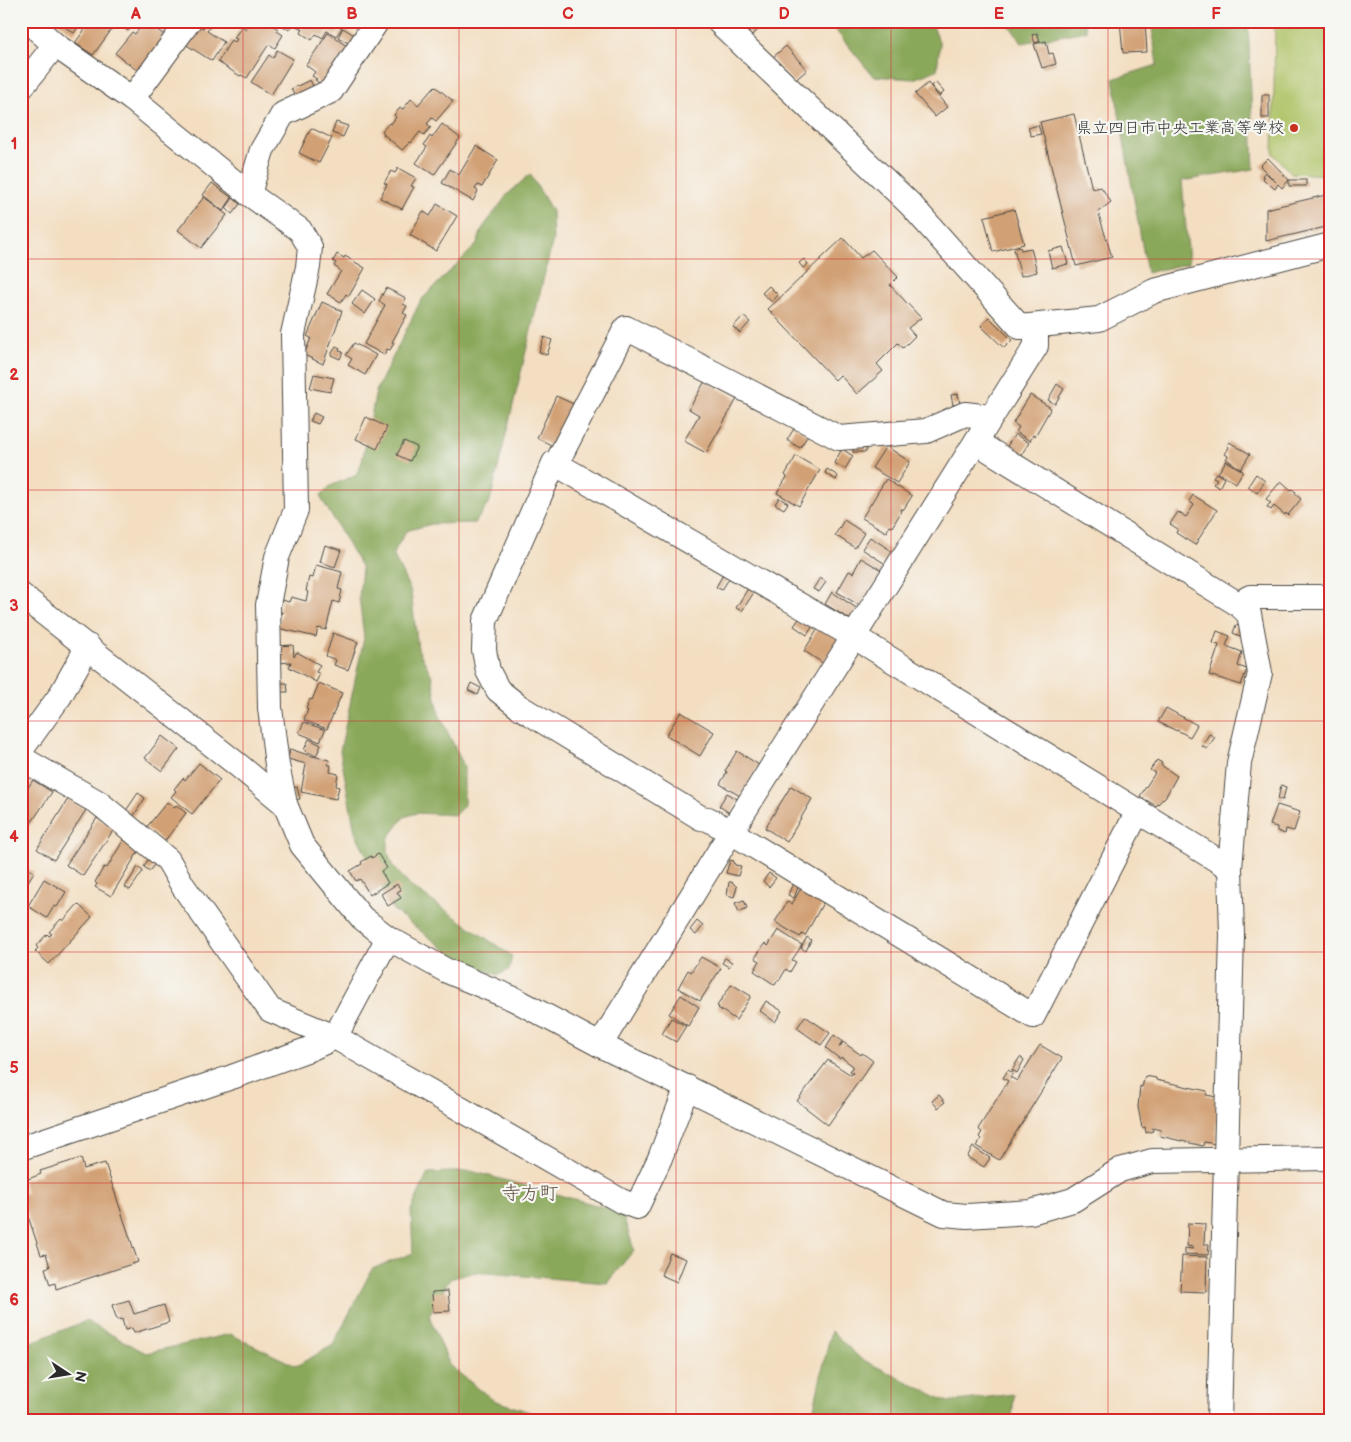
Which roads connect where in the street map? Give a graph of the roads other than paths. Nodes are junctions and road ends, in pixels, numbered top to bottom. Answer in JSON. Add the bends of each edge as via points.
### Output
{"nodes":[{"id":1,"x":28,"y":21,"type":"edge"},
{"id":2,"x":189,"y":21,"type":"edge"},
{"id":3,"x":377,"y":21,"type":"edge"},
{"id":4,"x":718,"y":21,"type":"edge"},
{"id":5,"x":55,"y":45,"type":"junction"},
{"id":6,"x":21,"y":88,"type":"edge"},
{"id":7,"x":132,"y":99,"type":"junction"},
{"id":8,"x":249,"y":194,"type":"junction"},
{"id":9,"x":1330,"y":245,"type":"edge"},
{"id":10,"x":1036,"y":326,"type":"junction"},
{"id":11,"x":991,"y":417,"type":"junction"},
{"id":12,"x":976,"y":442,"type":"junction"},
{"id":13,"x":556,"y":464,"type":"junction"},
{"id":14,"x":21,"y":595,"type":"edge"},
{"id":15,"x":1330,"y":597,"type":"edge"},
{"id":16,"x":1238,"y":604,"type":"junction"},
{"id":17,"x":853,"y":636,"type":"junction"},
{"id":18,"x":88,"y":646,"type":"junction"},
{"id":19,"x":21,"y":750,"type":"edge"},
{"id":20,"x":21,"y":758,"type":"edge"},
{"id":21,"x":285,"y":804,"type":"junction"},
{"id":22,"x":1138,"y":811,"type":"junction"},
{"id":23,"x":731,"y":832,"type":"junction"},
{"id":24,"x":1230,"y":868,"type":"junction"},
{"id":25,"x":388,"y":938,"type":"junction"},
{"id":26,"x":336,"y":1037,"type":"junction"},
{"id":27,"x":600,"y":1045,"type":"junction"},
{"id":28,"x":687,"y":1087,"type":"junction"},
{"id":29,"x":21,"y":1148,"type":"edge"},
{"id":30,"x":1330,"y":1158,"type":"edge"},
{"id":31,"x":1225,"y":1159,"type":"junction"},
{"id":32,"x":1219,"y":1421,"type":"edge"}],
"edges":[{"from":1,"to":5,"type":"street"},
{"from":2,"to":7,"type":"street"},
{"from":3,"to":8,"type":"street","via":[[331,91],[283,114],[262,150]]},
{"from":4,"to":10,"type":"street","via":[[910,204],[1020,327]]},
{"from":5,"to":6,"type":"street"},
{"from":5,"to":7,"type":"street"},
{"from":7,"to":8,"type":"street"},
{"from":8,"to":21,"type":"street","via":[[300,230],[310,247],[293,334],[296,510],[277,557],[268,605],[270,708]]},
{"from":9,"to":10,"type":"street","via":[[1154,291],[1099,319]]},
{"from":10,"to":11,"type":"street","via":[[1036,346]]},
{"from":11,"to":12,"type":"street"},
{"from":11,"to":13,"type":"street","via":[[965,414],[926,431],[839,438],[626,328]]},
{"from":12,"to":16,"type":"street"},
{"from":12,"to":17,"type":"street"},
{"from":13,"to":17,"type":"street"},
{"from":13,"to":23,"type":"street","via":[[485,621],[484,650],[488,671],[498,690],[518,706],[701,818]]},
{"from":14,"to":18,"type":"street"},
{"from":15,"to":16,"type":"street","via":[[1250,597]]},
{"from":16,"to":24,"type":"street","via":[[1249,614],[1260,673],[1239,763]]},
{"from":17,"to":22,"type":"street"},
{"from":17,"to":23,"type":"street"},
{"from":18,"to":19,"type":"street","via":[[60,696]]},
{"from":18,"to":21,"type":"street"},
{"from":20,"to":26,"type":"street","via":[[99,803],[168,860],[270,1010]]},
{"from":21,"to":25,"type":"street","via":[[302,845],[362,918]]},
{"from":22,"to":23,"type":"street","via":[[1033,1016]]},
{"from":22,"to":24,"type":"street"},
{"from":23,"to":27,"type":"street"},
{"from":24,"to":31,"type":"street","via":[[1232,935]]},
{"from":25,"to":26,"type":"street"},
{"from":25,"to":27,"type":"street","via":[[447,971],[514,999]]},
{"from":26,"to":28,"type":"street","via":[[637,1208]]},
{"from":26,"to":29,"type":"street","via":[[259,1067]]},
{"from":27,"to":28,"type":"street"},
{"from":28,"to":31,"type":"street","via":[[944,1214],[967,1216],[1031,1212],[1073,1200],[1120,1170],[1152,1160]]},
{"from":30,"to":31,"type":"street"},
{"from":31,"to":32,"type":"street"}]}
